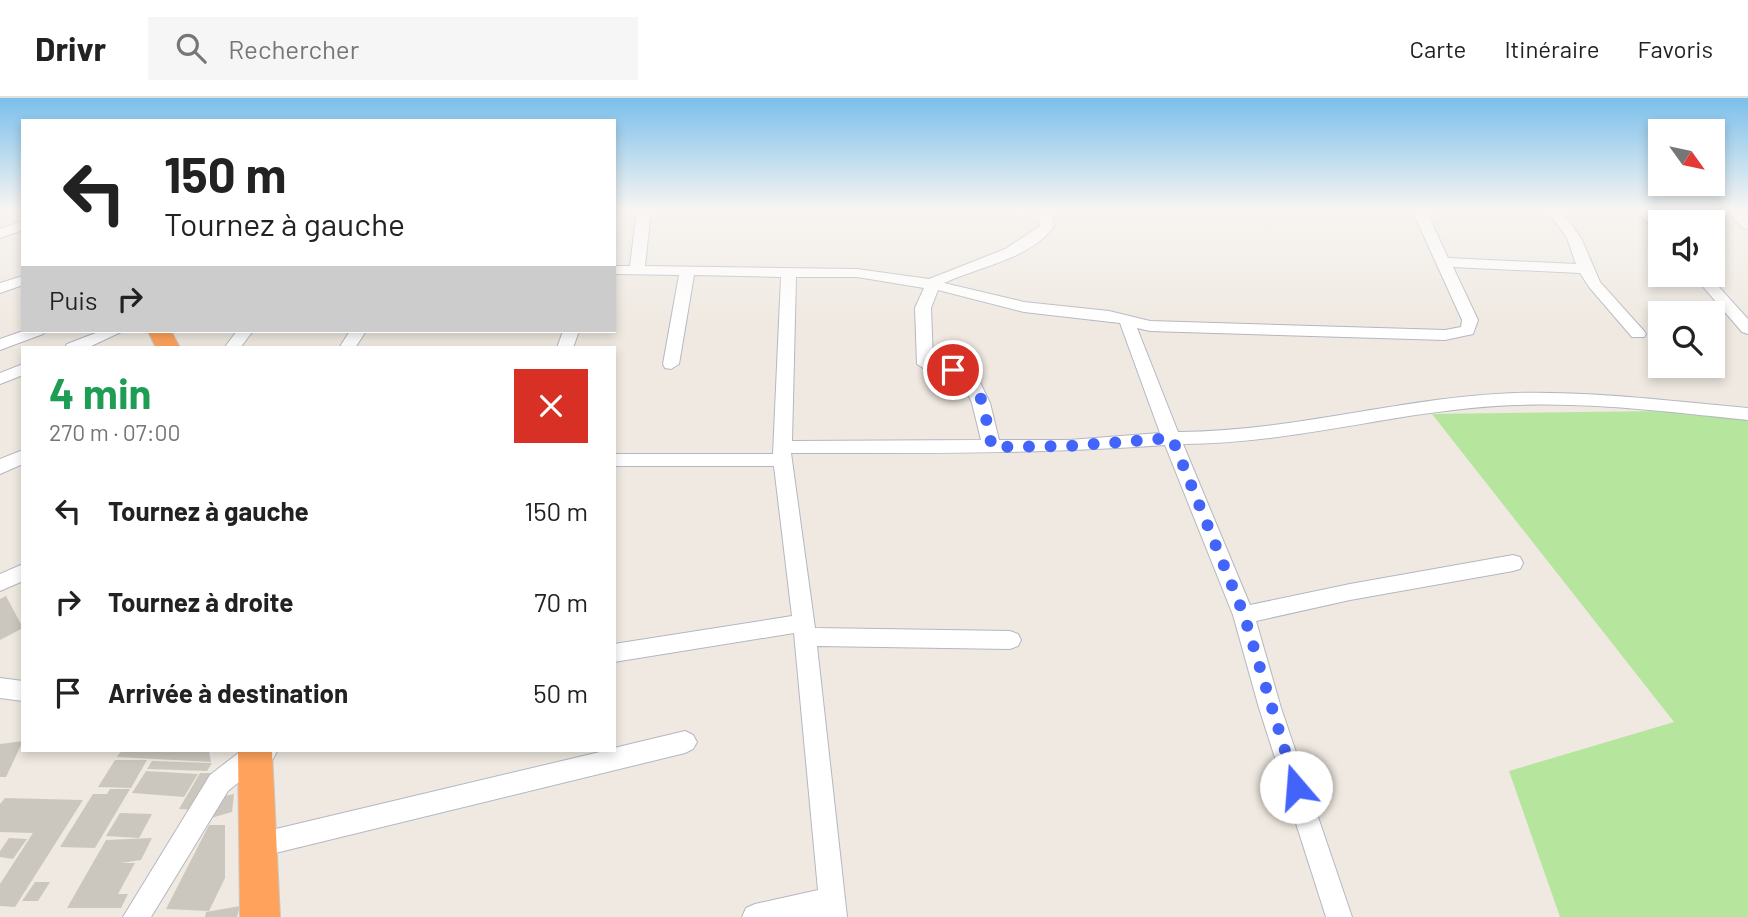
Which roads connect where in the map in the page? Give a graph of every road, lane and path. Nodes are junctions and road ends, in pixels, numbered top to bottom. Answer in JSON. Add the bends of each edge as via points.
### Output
{"nodes":[{"id":1,"x":640,"y":248,"type":"edge"},
{"id":2,"x":1016,"y":248,"type":"edge"},
{"id":3,"x":1437,"y":248,"type":"edge"},
{"id":4,"x":1578,"y":248,"type":"edge"},
{"id":5,"x":1444,"y":262,"type":"junction"},
{"id":6,"x":1585,"y":269,"type":"junction"},
{"id":7,"x":616,"y":270,"type":"edge"},
{"id":8,"x":637,"y":270,"type":"junction"},
{"id":9,"x":687,"y":270,"type":"junction"},
{"id":10,"x":789,"y":271,"type":"junction"},
{"id":11,"x":21,"y":281,"type":"edge"},
{"id":12,"x":931,"y":284,"type":"junction"},
{"id":13,"x":1711,"y":287,"type":"edge"},
{"id":14,"x":0,"y":288,"type":"edge"},
{"id":15,"x":1128,"y":321,"type":"junction"},
{"id":16,"x":1748,"y":329,"type":"edge"},
{"id":17,"x":32,"y":333,"type":"edge"},
{"id":18,"x":110,"y":333,"type":"edge"},
{"id":19,"x":1638,"y":334,"type":"dead end"},
{"id":20,"x":0,"y":345,"type":"edge"},
{"id":21,"x":78,"y":346,"type":"edge"},
{"id":22,"x":671,"y":364,"type":"dead end"},
{"id":23,"x":21,"y":370,"type":"edge"},
{"id":24,"x":0,"y":379,"type":"edge"},
{"id":25,"x":1748,"y":414,"type":"edge"},
{"id":26,"x":1172,"y":438,"type":"junction"},
{"id":27,"x":992,"y":447,"type":"junction"},
{"id":28,"x":781,"y":454,"type":"junction"},
{"id":29,"x":21,"y":457,"type":"edge"},
{"id":30,"x":616,"y":460,"type":"edge"},
{"id":31,"x":0,"y":467,"type":"edge"},
{"id":32,"x":1513,"y":563,"type":"dead end"},
{"id":33,"x":21,"y":573,"type":"edge"},
{"id":34,"x":0,"y":583,"type":"edge"},
{"id":35,"x":1244,"y":615,"type":"junction"},
{"id":36,"x":804,"y":630,"type":"junction"},
{"id":37,"x":1010,"y":640,"type":"dead end"},
{"id":38,"x":616,"y":653,"type":"edge"},
{"id":39,"x":0,"y":688,"type":"edge"},
{"id":40,"x":21,"y":691,"type":"edge"},
{"id":41,"x":685,"y":742,"type":"dead end"},
{"id":42,"x":258,"y":752,"type":"edge"},
{"id":43,"x":259,"y":845,"type":"junction"},
{"id":44,"x":833,"y":908,"type":"edge"},
{"id":45,"x":136,"y":917,"type":"edge"},
{"id":46,"x":260,"y":917,"type":"edge"},
{"id":47,"x":755,"y":917,"type":"edge"},
{"id":48,"x":1339,"y":917,"type":"edge"}],
"edges":[{"from":1,"to":8,"type":"street"},
{"from":2,"to":12,"type":"street"},
{"from":3,"to":5,"type":"street"},
{"from":4,"to":6,"type":"street"},
{"from":5,"to":6,"type":"street"},
{"from":5,"to":15,"type":"street","via":[[1470,320],[1466,331],[1445,335],[1172,328]]},
{"from":6,"to":19,"type":"street"},
{"from":7,"to":8,"type":"street"},
{"from":8,"to":9,"type":"street"},
{"from":9,"to":10,"type":"street"},
{"from":9,"to":22,"type":"street"},
{"from":10,"to":12,"type":"street","via":[[857,273]]},
{"from":10,"to":28,"type":"street"},
{"from":11,"to":14,"type":"street"},
{"from":12,"to":15,"type":"street","via":[[1024,307]]},
{"from":12,"to":27,"type":"street","via":[[922,321],[925,363],[969,376]]},
{"from":13,"to":16,"type":"street"},
{"from":15,"to":26,"type":"street"},
{"from":17,"to":20,"type":"street"},
{"from":18,"to":21,"type":"street"},
{"from":23,"to":24,"type":"street"},
{"from":25,"to":26,"type":"street","via":[[1616,401],[1515,399],[1292,430]]},
{"from":26,"to":27,"type":"street"},
{"from":26,"to":35,"type":"street"},
{"from":27,"to":28,"type":"street"},
{"from":28,"to":30,"type":"street"},
{"from":28,"to":36,"type":"street"},
{"from":29,"to":31,"type":"street"},
{"from":32,"to":35,"type":"street"},
{"from":33,"to":34,"type":"street"},
{"from":35,"to":48,"type":"street"},
{"from":36,"to":37,"type":"street"},
{"from":36,"to":38,"type":"street"},
{"from":36,"to":44,"type":"street"},
{"from":39,"to":40,"type":"street"},
{"from":41,"to":43,"type":"street"},
{"from":42,"to":43,"type":"highway"},
{"from":42,"to":45,"type":"street","via":[[219,783]]},
{"from":43,"to":46,"type":"highway"},
{"from":44,"to":47,"type":"street"}]}
